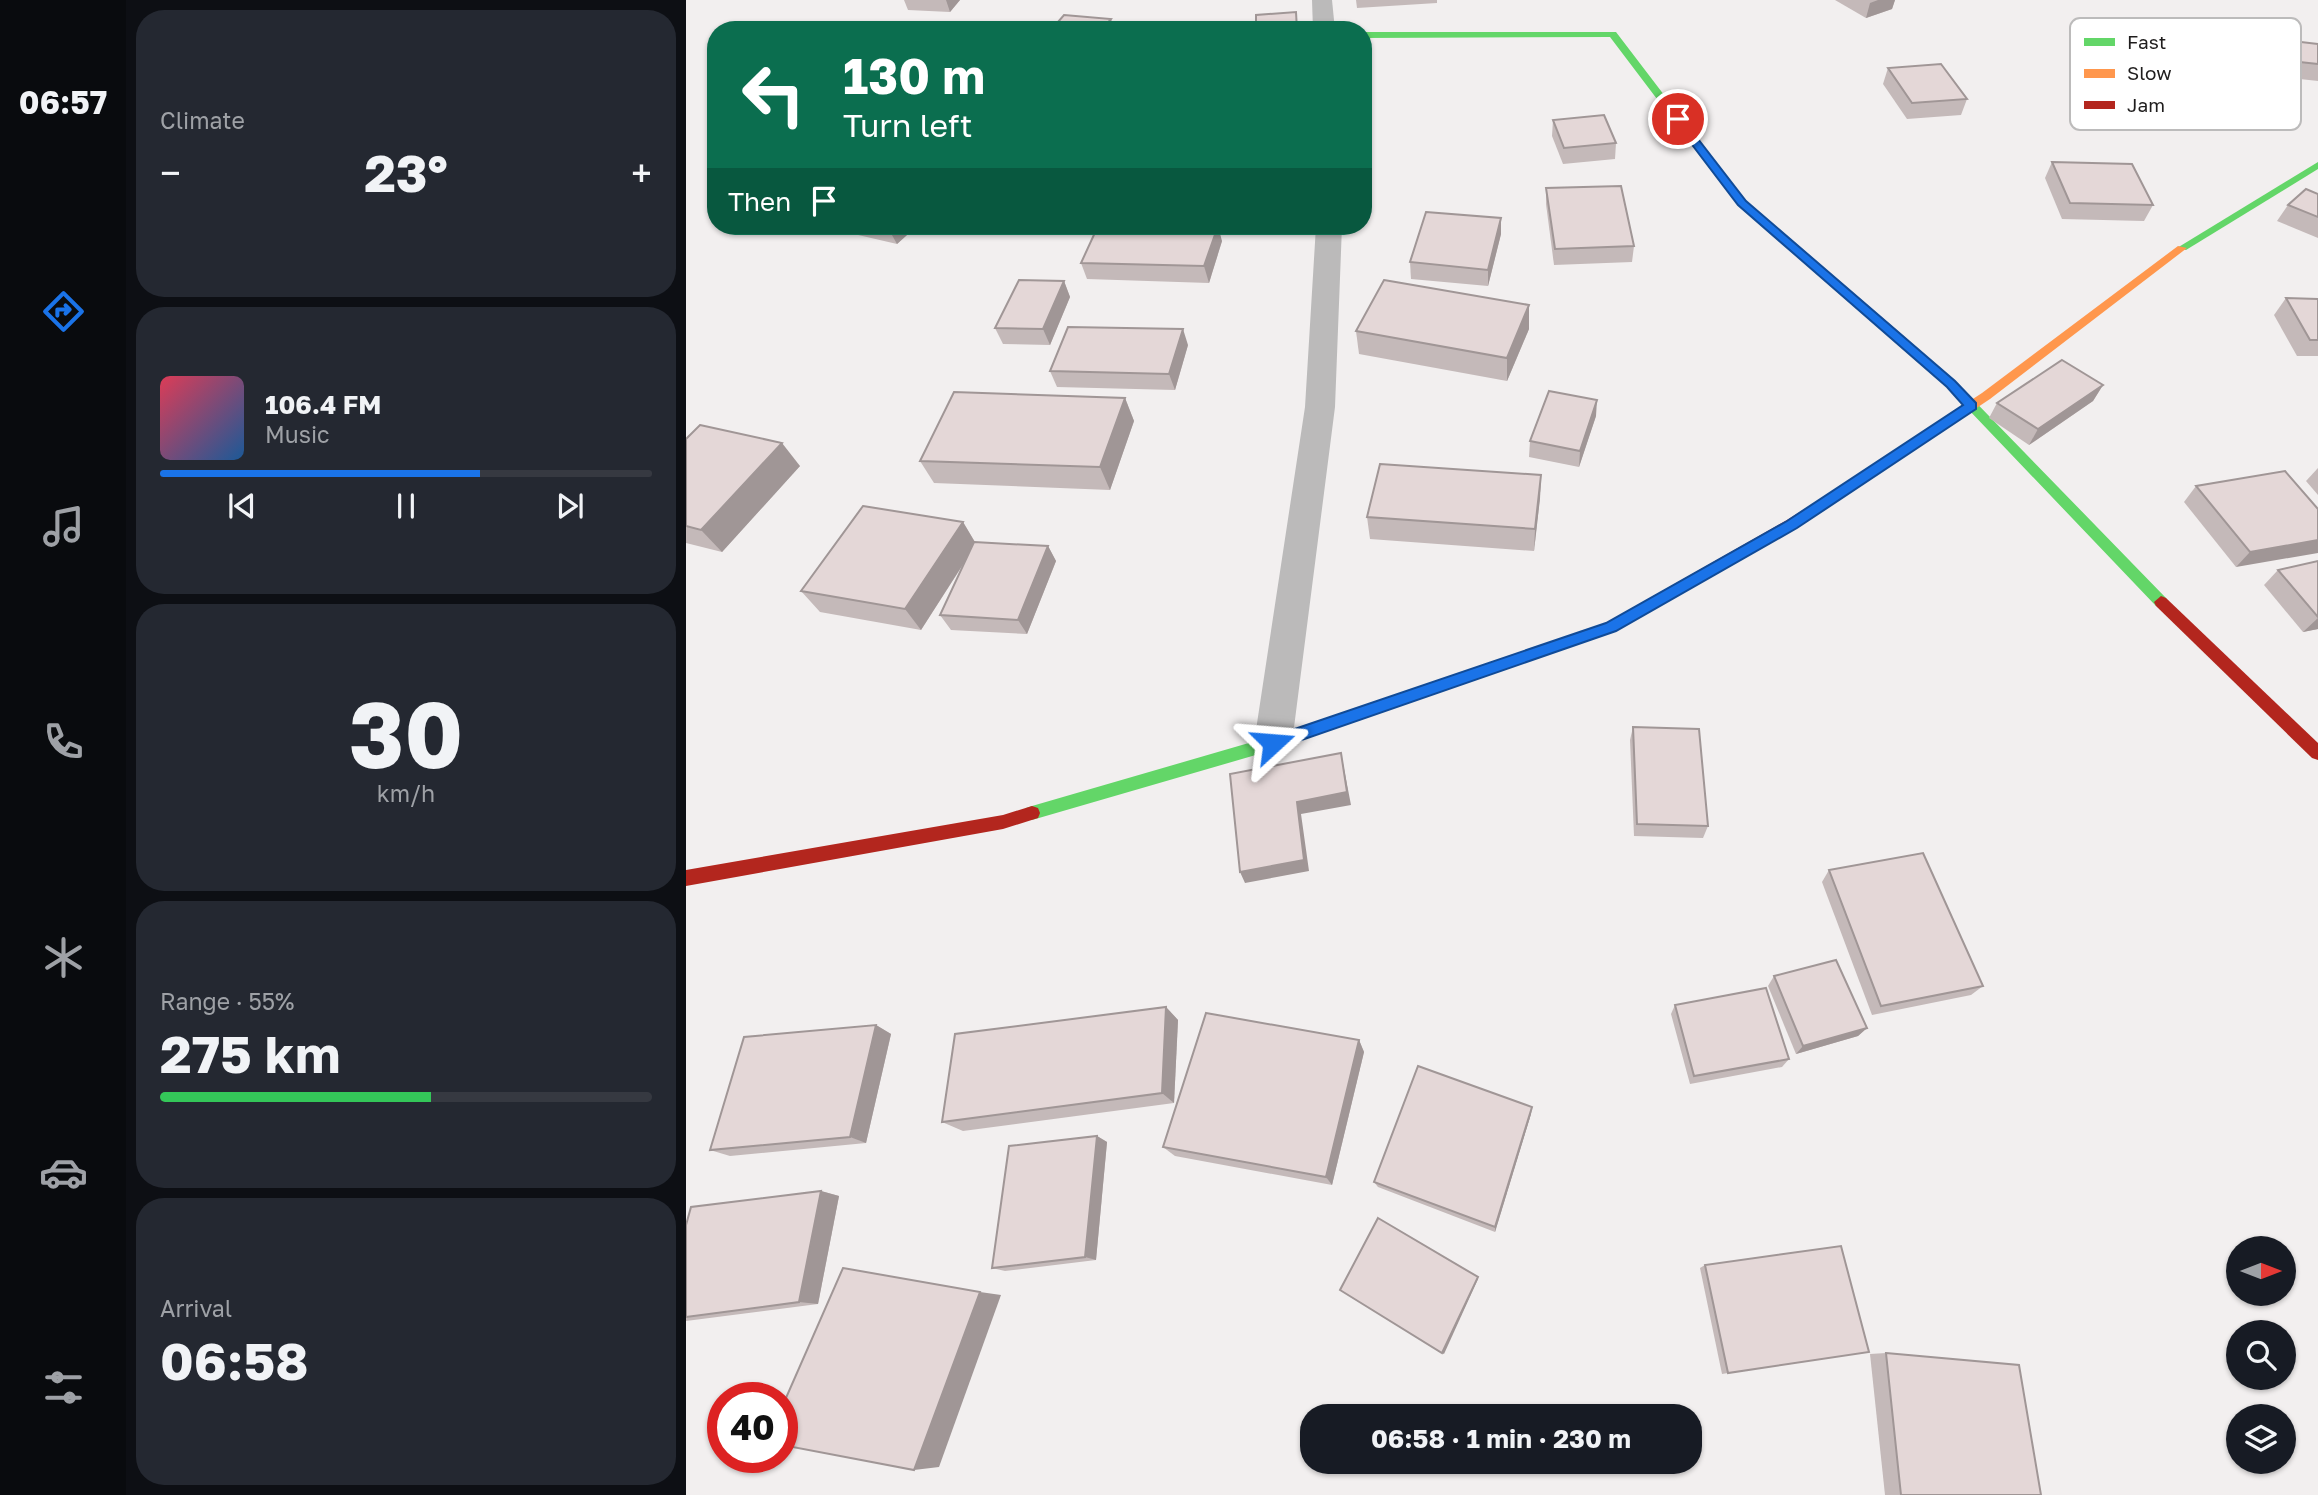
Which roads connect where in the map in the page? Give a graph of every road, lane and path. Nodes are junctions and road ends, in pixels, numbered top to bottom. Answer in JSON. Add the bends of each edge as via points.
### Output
{"nodes":[{"id":1,"x":1322,"y":0,"type":"edge"},
{"id":2,"x":1323,"y":21,"type":"edge"},
{"id":3,"x":1372,"y":35,"type":"edge"},
{"id":4,"x":2318,"y":165,"type":"edge"},
{"id":5,"x":1329,"y":235,"type":"edge"},
{"id":6,"x":1971,"y":406,"type":"junction"},
{"id":7,"x":1273,"y":743,"type":"junction"},
{"id":8,"x":2318,"y":753,"type":"edge"},
{"id":9,"x":686,"y":878,"type":"edge"}],
"edges":[{"from":1,"to":2,"type":"street"},
{"from":3,"to":6,"type":"street","via":[[1613,34],[1742,203]]},
{"from":4,"to":6,"type":"street","via":[[2173,254]]},
{"from":5,"to":7,"type":"street","via":[[1320,407]]},
{"from":6,"to":7,"type":"street","via":[[1792,524],[1611,627]]},
{"from":6,"to":8,"type":"street","via":[[2131,573]]},
{"from":7,"to":9,"type":"street","via":[[1003,822]]}]}
